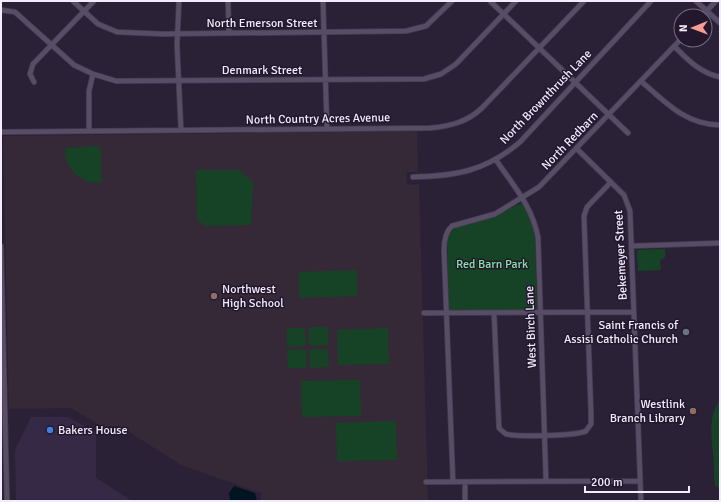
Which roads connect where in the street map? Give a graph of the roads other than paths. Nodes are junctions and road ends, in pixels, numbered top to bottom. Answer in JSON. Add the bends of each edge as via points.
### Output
{"nodes":[{"id":1,"x":73,"y":1,"type":"edge"},
{"id":2,"x":94,"y":1,"type":"edge"},
{"id":3,"x":179,"y":1,"type":"edge"},
{"id":4,"x":228,"y":1,"type":"edge"},
{"id":5,"x":323,"y":1,"type":"edge"},
{"id":6,"x":452,"y":1,"type":"edge"},
{"id":7,"x":490,"y":1,"type":"edge"},
{"id":8,"x":516,"y":1,"type":"edge"},
{"id":9,"x":584,"y":1,"type":"edge"},
{"id":10,"x":651,"y":1,"type":"edge"},
{"id":11,"x":696,"y":1,"type":"edge"},
{"id":12,"x":704,"y":8,"type":"edge"},
{"id":13,"x":1,"y":10,"type":"edge"},
{"id":14,"x":84,"y":12,"type":"junction"},
{"id":15,"x":504,"y":14,"type":"junction"},
{"id":16,"x":324,"y":32,"type":"junction"},
{"id":17,"x":228,"y":33,"type":"junction"},
{"id":18,"x":177,"y":34,"type":"junction"},
{"id":19,"x":51,"y":45,"type":"junction"},
{"id":20,"x":673,"y":47,"type":"edge"},
{"id":21,"x":539,"y":48,"type":"junction"},
{"id":22,"x":676,"y":48,"type":"edge"},
{"id":23,"x":93,"y":74,"type":"junction"},
{"id":24,"x":720,"y":77,"type":"edge"},
{"id":25,"x":326,"y":80,"type":"junction"},
{"id":26,"x":178,"y":81,"type":"junction"},
{"id":27,"x":641,"y":81,"type":"junction"},
{"id":28,"x":34,"y":82,"type":"dead end"},
{"id":29,"x":574,"y":82,"type":"junction"},
{"id":30,"x":608,"y":115,"type":"junction"},
{"id":31,"x":720,"y":125,"type":"edge"},
{"id":32,"x":327,"y":129,"type":"junction"},
{"id":33,"x":181,"y":130,"type":"junction"},
{"id":34,"x":89,"y":131,"type":"junction"},
{"id":35,"x":1,"y":132,"type":"edge"},
{"id":36,"x":628,"y":133,"type":"dead end"},
{"id":37,"x":577,"y":149,"type":"junction"},
{"id":38,"x":496,"y":160,"type":"junction"},
{"id":39,"x":413,"y":177,"type":"dead end"},
{"id":40,"x":611,"y":182,"type":"junction"},
{"id":41,"x":522,"y":198,"type":"junction"},
{"id":42,"x":720,"y":243,"type":"edge"},
{"id":43,"x":1,"y":246,"type":"edge"},
{"id":44,"x":632,"y":246,"type":"junction"},
{"id":45,"x":587,"y":312,"type":"junction"},
{"id":46,"x":634,"y":312,"type":"junction"},
{"id":47,"x":424,"y":313,"type":"dead end"},
{"id":48,"x":447,"y":313,"type":"junction"},
{"id":49,"x":494,"y":313,"type":"junction"},
{"id":50,"x":541,"y":313,"type":"junction"},
{"id":51,"x":545,"y":435,"type":"junction"},
{"id":52,"x":546,"y":481,"type":"junction"},
{"id":53,"x":640,"y":481,"type":"junction"},
{"id":54,"x":426,"y":482,"type":"dead end"},
{"id":55,"x":453,"y":482,"type":"junction"},
{"id":56,"x":465,"y":482,"type":"junction"},
{"id":57,"x":7,"y":501,"type":"edge"},
{"id":58,"x":465,"y":501,"type":"edge"},
{"id":59,"x":641,"y":501,"type":"edge"}],
"edges":[{"from":1,"to":14,"type":"street","name":"North Emerson Street"},
{"from":2,"to":14,"type":"street"},
{"from":3,"to":18,"type":"street"},
{"from":4,"to":17,"type":"street"},
{"from":5,"to":16,"type":"street"},
{"from":6,"to":16,"type":"street","name":"North Emerson Street","via":[[420,28],[406,31]]},
{"from":7,"to":15,"type":"street"},
{"from":8,"to":15,"type":"street","name":"Denmark Street"},
{"from":9,"to":21,"type":"street","name":"North Country Acres Avenue"},
{"from":10,"to":29,"type":"street","name":"North Brownthrush Lane"},
{"from":11,"to":12,"type":"street"},
{"from":13,"to":19,"type":"street","name":"Denmark Street","via":[[15,12]]},
{"from":14,"to":18,"type":"street","name":"North Emerson Street","via":[[98,24],[117,32]]},
{"from":14,"to":19,"type":"street"},
{"from":15,"to":21,"type":"street"},
{"from":15,"to":25,"type":"street","name":"Denmark Street","via":[[456,64],[441,74],[424,79]]},
{"from":16,"to":17,"type":"street","name":"North Emerson Street"},
{"from":16,"to":25,"type":"street"},
{"from":17,"to":18,"type":"street","name":"North Emerson Street"},
{"from":18,"to":26,"type":"street"},
{"from":19,"to":23,"type":"street","name":"Denmark Street","via":[[74,65]]},
{"from":19,"to":28,"type":"street","via":[[31,67],[30,74]]},
{"from":20,"to":27,"type":"street","name":"North Redbarn"},
{"from":21,"to":29,"type":"street"},
{"from":21,"to":32,"type":"street","name":"North Country Acres Avenue","via":[[482,108],[460,123],[430,128]]},
{"from":22,"to":24,"type":"street","via":[[702,72]]},
{"from":23,"to":26,"type":"street","name":"Denmark Street","via":[[123,82]]},
{"from":23,"to":34,"type":"street","via":[[89,91]]},
{"from":25,"to":26,"type":"street","name":"Denmark Street"},
{"from":25,"to":32,"type":"street"},
{"from":26,"to":33,"type":"street"},
{"from":27,"to":30,"type":"street","name":"North Redbarn"},
{"from":27,"to":31,"type":"street","via":[[677,113],[703,123]]},
{"from":29,"to":30,"type":"street"},
{"from":29,"to":38,"type":"street","name":"North Brownthrush Lane","via":[[520,142]]},
{"from":30,"to":36,"type":"street"},
{"from":30,"to":37,"type":"street","name":"North Redbarn"},
{"from":32,"to":33,"type":"street","name":"North Country Acres Avenue"},
{"from":33,"to":34,"type":"street","name":"North Country Acres Avenue"},
{"from":34,"to":35,"type":"street","name":"North Country Acres Avenue"},
{"from":37,"to":40,"type":"street","name":"Bekemeyer Street"},
{"from":37,"to":41,"type":"street","name":"North Redbarn","via":[[539,187]]},
{"from":38,"to":39,"type":"street","name":"North Brownthrush Lane","via":[[464,173]]},
{"from":38,"to":41,"type":"street","name":"West Birch Lane"},
{"from":40,"to":44,"type":"street","name":"Bekemeyer Street","via":[[624,195],[629,206]]},
{"from":40,"to":45,"type":"street","via":[[587,207],[584,216]]},
{"from":41,"to":48,"type":"street","name":"North Redbarn","via":[[495,214],[452,226],[448,230],[444,240]]},
{"from":41,"to":50,"type":"street","name":"West Birch Lane","via":[[534,219],[538,237]]},
{"from":42,"to":44,"type":"street"},
{"from":43,"to":57,"type":"street"},
{"from":44,"to":46,"type":"street","name":"Bekemeyer Street"},
{"from":45,"to":46,"type":"street"},
{"from":45,"to":50,"type":"street"},
{"from":45,"to":51,"type":"street","via":[[591,424],[582,433]]},
{"from":46,"to":53,"type":"street","name":"Bekemeyer Street"},
{"from":47,"to":48,"type":"street"},
{"from":48,"to":49,"type":"street"},
{"from":48,"to":55,"type":"street"},
{"from":49,"to":50,"type":"street"},
{"from":49,"to":51,"type":"street","via":[[499,428],[509,434]]},
{"from":50,"to":51,"type":"street","name":"West Birch Lane"},
{"from":51,"to":52,"type":"street","name":"West Birch Lane"},
{"from":52,"to":53,"type":"street"},
{"from":52,"to":56,"type":"street"},
{"from":53,"to":59,"type":"street","name":"Bekemeyer Street"},
{"from":54,"to":55,"type":"street"},
{"from":55,"to":56,"type":"street"},
{"from":56,"to":58,"type":"street"}]}
